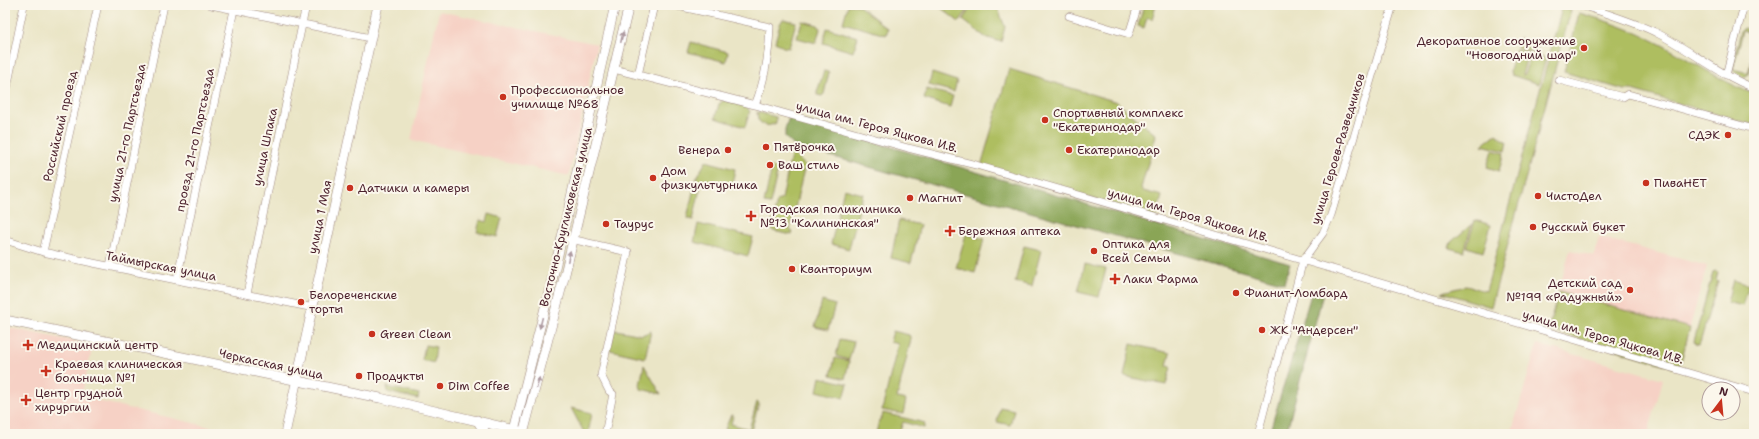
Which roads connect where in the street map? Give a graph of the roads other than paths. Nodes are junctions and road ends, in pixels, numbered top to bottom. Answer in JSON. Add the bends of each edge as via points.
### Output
{"nodes":[{"id":1,"x":24,"y":5,"type":"edge"},
{"id":2,"x":98,"y":5,"type":"edge"},
{"id":3,"x":164,"y":5,"type":"edge"},
{"id":4,"x":211,"y":5,"type":"edge"},
{"id":5,"x":306,"y":5,"type":"edge"},
{"id":6,"x":378,"y":5,"type":"edge"},
{"id":7,"x":615,"y":5,"type":"edge"},
{"id":8,"x":629,"y":5,"type":"edge"},
{"id":9,"x":654,"y":5,"type":"edge"},
{"id":10,"x":673,"y":5,"type":"edge"},
{"id":11,"x":1138,"y":5,"type":"edge"},
{"id":12,"x":1393,"y":5,"type":"edge"},
{"id":13,"x":1580,"y":5,"type":"edge"},
{"id":14,"x":1744,"y":5,"type":"edge"},
{"id":15,"x":235,"y":7,"type":"edge"},
{"id":16,"x":1069,"y":16,"type":"dead end"},
{"id":17,"x":302,"y":24,"type":"junction"},
{"id":18,"x":371,"y":38,"type":"junction"},
{"id":19,"x":614,"y":69,"type":"junction"},
{"id":20,"x":638,"y":75,"type":"junction"},
{"id":21,"x":1726,"y":75,"type":"junction"},
{"id":22,"x":1559,"y":80,"type":"dead end"},
{"id":23,"x":1754,"y":88,"type":"edge"},
{"id":24,"x":5,"y":98,"type":"edge"},
{"id":25,"x":755,"y":105,"type":"junction"},
{"id":26,"x":1754,"y":129,"type":"edge"},
{"id":27,"x":562,"y":237,"type":"junction"},
{"id":28,"x":5,"y":240,"type":"edge"},
{"id":29,"x":573,"y":240,"type":"junction"},
{"id":30,"x":43,"y":252,"type":"junction"},
{"id":31,"x":1304,"y":260,"type":"junction"},
{"id":32,"x":110,"y":266,"type":"junction"},
{"id":33,"x":177,"y":279,"type":"junction"},
{"id":34,"x":247,"y":294,"type":"junction"},
{"id":35,"x":314,"y":308,"type":"junction"},
{"id":36,"x":5,"y":320,"type":"edge"},
{"id":37,"x":297,"y":381,"type":"junction"},
{"id":38,"x":1754,"y":392,"type":"edge"},
{"id":39,"x":477,"y":420,"type":"junction"},
{"id":40,"x":514,"y":431,"type":"edge"},
{"id":41,"x":526,"y":433,"type":"edge"},
{"id":42,"x":285,"y":434,"type":"edge"},
{"id":43,"x":486,"y":434,"type":"edge"},
{"id":44,"x":605,"y":434,"type":"edge"},
{"id":45,"x":1258,"y":434,"type":"edge"}],
"edges":[{"from":1,"to":24,"type":"street"},
{"from":2,"to":30,"type":"street","name":"Российский проезд"},
{"from":3,"to":32,"type":"street","name":"улица 21-го Партсъезда"},
{"from":4,"to":15,"type":"street"},
{"from":5,"to":17,"type":"street","name":"улица Шпака"},
{"from":6,"to":18,"type":"street","name":"улица 1 Мая"},
{"from":7,"to":27,"type":"street","name":"Восточно-Кругликовская улица"},
{"from":19,"to":8,"type":"street","name":"Восточно-Кругликовская улица","one_way":true},
{"from":9,"to":20,"type":"street"},
{"from":10,"to":25,"type":"street","via":[[770,27],[769,47]]},
{"from":11,"to":16,"type":"street","via":[[1129,34]]},
{"from":12,"to":31,"type":"street","name":"улица Героев-Разведчиков","via":[[1332,215]]},
{"from":13,"to":21,"type":"street","via":[[1628,20],[1656,33]]},
{"from":14,"to":21,"type":"street"},
{"from":15,"to":17,"type":"street"},
{"from":15,"to":33,"type":"street","name":"проезд 21-го Партсъезда"},
{"from":17,"to":18,"type":"street"},
{"from":17,"to":34,"type":"street","name":"улица Шпака"},
{"from":18,"to":35,"type":"street","name":"улица 1 Мая"},
{"from":19,"to":20,"type":"street","name":"улица им. Героя Яцкова И.В."},
{"from":19,"to":29,"type":"street","name":"Восточно-Кругликовская улица"},
{"from":20,"to":25,"type":"street","name":"улица им. Героя Яцкова И.В."},
{"from":21,"to":23,"type":"street"},
{"from":22,"to":26,"type":"street","via":[[1623,97],[1628,94]]},
{"from":25,"to":31,"type":"street","name":"улица им. Героя Яцкова И.В.","via":[[976,165]]},
{"from":27,"to":29,"type":"street"},
{"from":27,"to":40,"type":"street","name":"Восточно-Кругликовская улица","one_way":true},
{"from":28,"to":30,"type":"street","name":"Таймырская улица"},
{"from":41,"to":29,"type":"street","name":"Восточно-Кругликовская улица","one_way":true},
{"from":29,"to":44,"type":"street","via":[[628,252],[601,375],[613,394]]},
{"from":30,"to":32,"type":"street","name":"Таймырская улица"},
{"from":31,"to":38,"type":"street","name":"улица им. Героя Яцкова И.В."},
{"from":31,"to":45,"type":"street","name":"улица Героев-Разведчиков"},
{"from":32,"to":33,"type":"street","name":"Таймырская улица"},
{"from":33,"to":34,"type":"street","name":"Таймырская улица"},
{"from":34,"to":35,"type":"street","name":"Таймырская улица"},
{"from":35,"to":37,"type":"street","name":"улица 1 Мая"},
{"from":36,"to":37,"type":"street","name":"Черкасская улица"},
{"from":37,"to":39,"type":"street","name":"Черкасская улица"},
{"from":37,"to":42,"type":"street","name":"улица 1 Мая"},
{"from":39,"to":40,"type":"street","name":"Черкасская улица"},
{"from":39,"to":43,"type":"street"},
{"from":40,"to":41,"type":"street","name":"Черкасская улица"}]}
